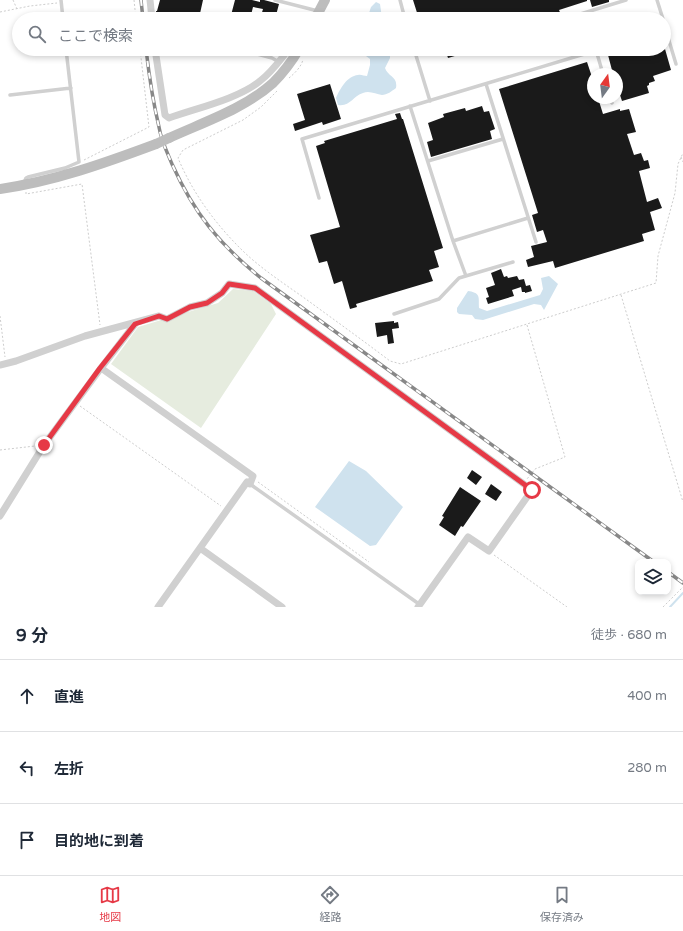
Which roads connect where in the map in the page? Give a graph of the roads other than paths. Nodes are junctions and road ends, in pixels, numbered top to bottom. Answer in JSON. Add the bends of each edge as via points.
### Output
{"nodes":[{"id":1,"x":150,"y":0,"type":"edge"},
{"id":2,"x":275,"y":0,"type":"edge"},
{"id":3,"x":325,"y":0,"type":"edge"},
{"id":4,"x":400,"y":0,"type":"edge"},
{"id":5,"x":626,"y":0,"type":"edge"},
{"id":6,"x":657,"y":0,"type":"edge"},
{"id":7,"x":61,"y":2,"type":"edge"},
{"id":8,"x":62,"y":12,"type":"edge"},
{"id":9,"x":151,"y":12,"type":"edge"},
{"id":10,"x":309,"y":12,"type":"edge"},
{"id":11,"x":319,"y":12,"type":"edge"},
{"id":12,"x":403,"y":12,"type":"edge"},
{"id":13,"x":587,"y":12,"type":"edge"},
{"id":14,"x":661,"y":12,"type":"edge"},
{"id":15,"x":671,"y":49,"type":"edge"},
{"id":16,"x":67,"y":56,"type":"edge"},
{"id":17,"x":156,"y":56,"type":"edge"},
{"id":18,"x":264,"y":56,"type":"edge"},
{"id":19,"x":283,"y":56,"type":"edge"},
{"id":20,"x":294,"y":56,"type":"edge"},
{"id":21,"x":416,"y":56,"type":"edge"},
{"id":22,"x":576,"y":56,"type":"edge"},
{"id":23,"x":597,"y":56,"type":"edge"},
{"id":24,"x":278,"y":62,"type":"junction"},
{"id":25,"x":676,"y":64,"type":"dead end"},
{"id":26,"x":601,"y":68,"type":"edge"},
{"id":27,"x":486,"y":84,"type":"junction"},
{"id":28,"x":71,"y":88,"type":"junction"},
{"id":29,"x":10,"y":95,"type":"dead end"},
{"id":30,"x":430,"y":100,"type":"junction"},
{"id":31,"x":410,"y":106,"type":"junction"},
{"id":32,"x":504,"y":139,"type":"junction"},
{"id":33,"x":428,"y":161,"type":"junction"},
{"id":34,"x":25,"y":186,"type":"junction"},
{"id":35,"x":0,"y":189,"type":"edge"},
{"id":36,"x":319,"y":198,"type":"dead end"},
{"id":37,"x":528,"y":218,"type":"junction"},
{"id":38,"x":453,"y":241,"type":"junction"},
{"id":39,"x":536,"y":242,"type":"dead end"},
{"id":40,"x":513,"y":262,"type":"dead end"},
{"id":41,"x":466,"y":276,"type":"junction"},
{"id":42,"x":394,"y":314,"type":"dead end"},
{"id":43,"x":135,"y":324,"type":"junction"},
{"id":44,"x":3,"y":364,"type":"edge"},
{"id":45,"x":100,"y":368,"type":"junction"},
{"id":46,"x":251,"y":481,"type":"junction"},
{"id":47,"x":0,"y":516,"type":"edge"},
{"id":48,"x":200,"y":548,"type":"junction"},
{"id":49,"x":418,"y":606,"type":"edge"},
{"id":50,"x":158,"y":607,"type":"edge"},
{"id":51,"x":282,"y":607,"type":"edge"}],
"edges":[{"from":1,"to":9,"type":"street"},
{"from":2,"to":10,"type":"lane"},
{"from":3,"to":11,"type":"street"},
{"from":4,"to":12,"type":"lane"},
{"from":5,"to":13,"type":"lane"},
{"from":6,"to":14,"type":"lane"},
{"from":7,"to":8,"type":"lane"},
{"from":15,"to":25,"type":"lane"},
{"from":16,"to":28,"type":"lane"},
{"from":17,"to":24,"type":"street","via":[[165,115],[169,118],[243,92],[260,81]]},
{"from":18,"to":24,"type":"lane"},
{"from":19,"to":24,"type":"street"},
{"from":20,"to":34,"type":"street","bridge":true,"via":[[284,71],[262,92],[241,105],[156,144],[80,171]]},
{"from":21,"to":30,"type":"lane"},
{"from":22,"to":27,"type":"lane"},
{"from":23,"to":26,"type":"lane"},
{"from":27,"to":30,"type":"lane"},
{"from":27,"to":32,"type":"lane"},
{"from":28,"to":29,"type":"lane"},
{"from":28,"to":34,"type":"lane","via":[[79,162],[28,177],[24,181]]},
{"from":30,"to":31,"type":"lane"},
{"from":31,"to":33,"type":"lane"},
{"from":31,"to":36,"type":"lane","via":[[302,139]]},
{"from":32,"to":33,"type":"lane"},
{"from":32,"to":37,"type":"lane"},
{"from":33,"to":38,"type":"lane"},
{"from":34,"to":35,"type":"street"},
{"from":37,"to":38,"type":"lane"},
{"from":37,"to":39,"type":"lane"},
{"from":38,"to":41,"type":"lane"},
{"from":40,"to":41,"type":"lane"},
{"from":41,"to":42,"type":"lane","via":[[459,278],[440,299]]},
{"from":43,"to":44,"type":"street","via":[[85,336]]},
{"from":43,"to":45,"type":"street"},
{"from":43,"to":49,"type":"street","via":[[159,316],[167,319],[190,307],[207,303],[222,293],[229,284],[255,288],[532,490],[489,551],[468,537]]},
{"from":45,"to":46,"type":"street","via":[[253,476]]},
{"from":45,"to":47,"type":"street","via":[[44,445]]},
{"from":46,"to":48,"type":"street","via":[[247,482]]},
{"from":46,"to":49,"type":"lane"},
{"from":48,"to":50,"type":"street"},
{"from":48,"to":51,"type":"street"}]}
